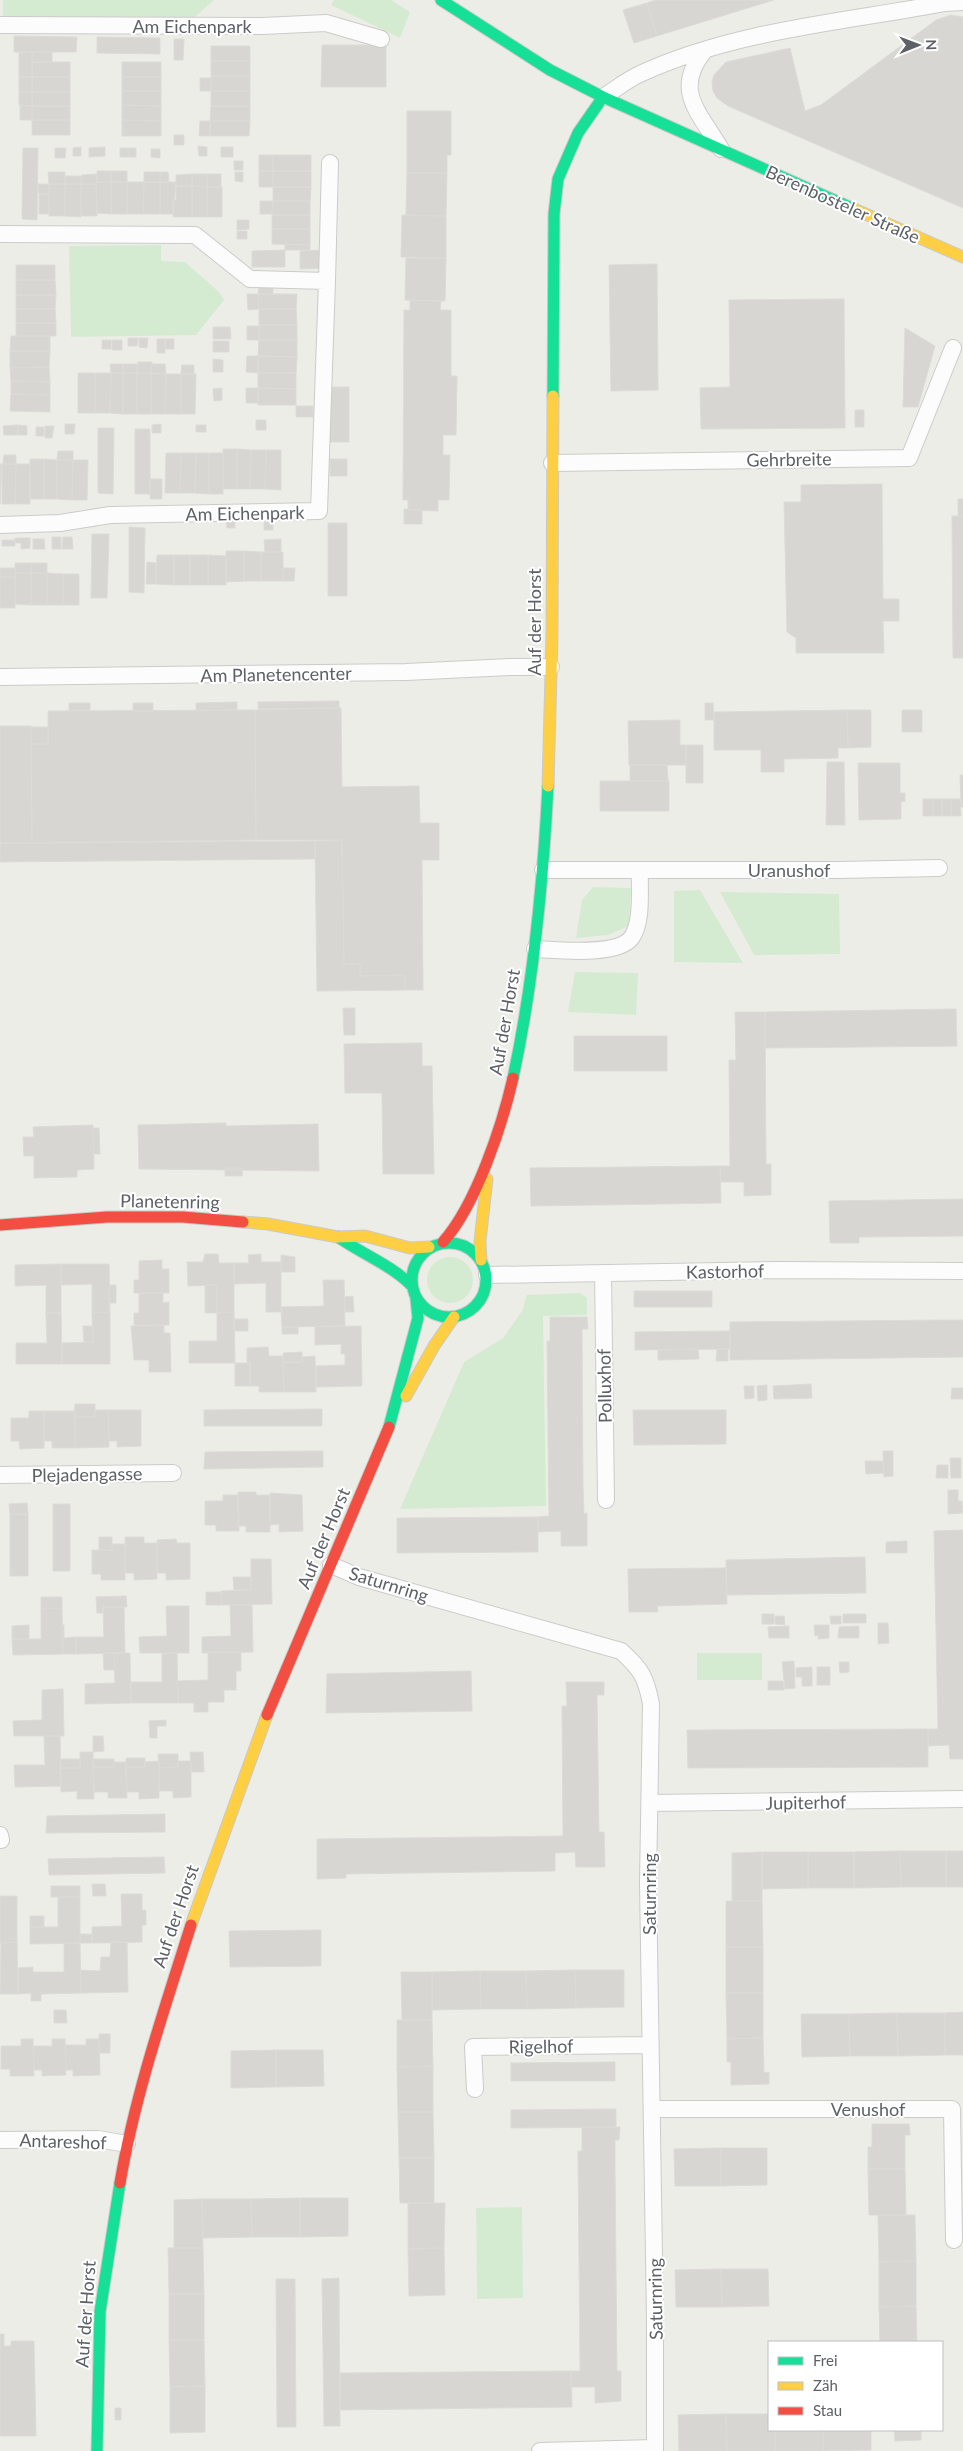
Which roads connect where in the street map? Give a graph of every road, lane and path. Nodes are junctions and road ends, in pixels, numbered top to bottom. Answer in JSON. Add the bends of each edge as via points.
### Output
{"nodes":[{"id":1,"x":441,"y":0,"type":"edge"},
{"id":2,"x":963,"y":2,"type":"edge"},
{"id":3,"x":0,"y":25,"type":"edge"},
{"id":4,"x":381,"y":39,"type":"dead end"},
{"id":5,"x":705,"y":50,"type":"junction"},
{"id":6,"x":603,"y":97,"type":"junction"},
{"id":7,"x":722,"y":152,"type":"junction"},
{"id":8,"x":330,"y":163,"type":"dead end"},
{"id":9,"x":0,"y":234,"type":"edge"},
{"id":10,"x":963,"y":257,"type":"edge"},
{"id":11,"x":327,"y":281,"type":"junction"},
{"id":12,"x":953,"y":348,"type":"dead end"},
{"id":13,"x":552,"y":463,"type":"junction"},
{"id":14,"x":0,"y":525,"type":"edge"},
{"id":15,"x":551,"y":667,"type":"junction"},
{"id":16,"x":0,"y":677,"type":"edge"},
{"id":17,"x":939,"y":868,"type":"dead end"},
{"id":18,"x":543,"y":870,"type":"junction"},
{"id":19,"x":640,"y":871,"type":"junction"},
{"id":20,"x":534,"y":949,"type":"junction"},
{"id":21,"x":490,"y":1153,"type":"junction"},
{"id":22,"x":0,"y":1225,"type":"edge"},
{"id":23,"x":338,"y":1237,"type":"junction"},
{"id":24,"x":443,"y":1242,"type":"junction"},
{"id":25,"x":429,"y":1247,"type":"junction"},
{"id":26,"x":484,"y":1268,"type":"junction"},
{"id":27,"x":963,"y":1271,"type":"edge"},
{"id":28,"x":603,"y":1273,"type":"junction"},
{"id":29,"x":411,"y":1285,"type":"junction"},
{"id":30,"x":416,"y":1299,"type":"junction"},
{"id":31,"x":454,"y":1317,"type":"junction"},
{"id":32,"x":392,"y":1419,"type":"junction"},
{"id":33,"x":173,"y":1473,"type":"dead end"},
{"id":34,"x":0,"y":1475,"type":"edge"},
{"id":35,"x":606,"y":1500,"type":"dead end"},
{"id":36,"x":331,"y":1565,"type":"junction"},
{"id":37,"x":963,"y":1799,"type":"edge"},
{"id":38,"x":650,"y":1803,"type":"junction"},
{"id":39,"x":650,"y":2045,"type":"junction"},
{"id":40,"x":475,"y":2088,"type":"dead end"},
{"id":41,"x":652,"y":2110,"type":"junction"},
{"id":42,"x":0,"y":2140,"type":"edge"},
{"id":43,"x":126,"y":2144,"type":"junction"},
{"id":44,"x":954,"y":2240,"type":"dead end"},
{"id":45,"x":655,"y":2450,"type":"edge"},
{"id":46,"x":96,"y":2451,"type":"edge"},
{"id":47,"x":540,"y":2451,"type":"edge"}],
"edges":[{"from":1,"to":6,"type":"street","name":"Berenbosteler Straße","via":[[550,70]]},
{"from":2,"to":5,"type":"street","via":[[773,31]]},
{"from":3,"to":4,"type":"street","name":"Am Eichenpark","via":[[263,26],[326,22]]},
{"from":5,"to":6,"type":"street","via":[[641,73]]},
{"from":5,"to":7,"type":"street","via":[[693,64],[689,95]]},
{"from":6,"to":7,"type":"street","name":"Berenbosteler Straße"},
{"from":6,"to":13,"type":"street","name":"Auf der Horst","via":[[578,133],[558,179],[554,214]]},
{"from":7,"to":10,"type":"street","name":"Berenbosteler Straße"},
{"from":8,"to":11,"type":"street","name":"Am Eichenpark"},
{"from":9,"to":11,"type":"street","via":[[195,235],[250,279]]},
{"from":11,"to":14,"type":"street","name":"Am Eichenpark","via":[[319,511],[110,515],[60,523]]},
{"from":12,"to":13,"type":"street","name":"Gehrbreite","via":[[909,458]]},
{"from":13,"to":15,"type":"street","name":"Auf der Horst"},
{"from":15,"to":16,"type":"street","name":"Am Planetencenter"},
{"from":15,"to":18,"type":"street","name":"Auf der Horst"},
{"from":17,"to":19,"type":"street","name":"Uranushof"},
{"from":18,"to":19,"type":"street","name":"Uranushof"},
{"from":18,"to":20,"type":"street","name":"Auf der Horst"},
{"from":19,"to":20,"type":"street","via":[[636,928],[632,938],[623,945],[600,950]]},
{"from":20,"to":21,"type":"street","name":"Auf der Horst","via":[[522,1032]]},
{"from":21,"to":24,"type":"street","name":"Auf der Horst","via":[[453,1232]]},
{"from":21,"to":26,"type":"street","name":"Auf der Horst","via":[[482,1214]]},
{"from":22,"to":23,"type":"street","name":"Planetenring","via":[[107,1217],[182,1217],[268,1224]]},
{"from":23,"to":25,"type":"street","name":"Planetenring","via":[[365,1236],[410,1248]]},
{"from":23,"to":29,"type":"street","name":"Planetenring","via":[[400,1274]]},
{"from":24,"to":25,"type":"street"},
{"from":24,"to":26,"type":"street","via":[[458,1243],[471,1249]]},
{"from":25,"to":29,"type":"street","via":[[418,1257],[412,1270]]},
{"from":26,"to":28,"type":"street","name":"Kastorhof"},
{"from":26,"to":31,"type":"street","via":[[485,1289],[479,1302],[468,1312]]},
{"from":27,"to":28,"type":"street","name":"Kastorhof"},
{"from":28,"to":35,"type":"street","name":"Polluxhof"},
{"from":29,"to":30,"type":"street"},
{"from":30,"to":31,"type":"street","via":[[426,1310]]},
{"from":30,"to":32,"type":"street","name":"Auf der Horst","via":[[418,1318]]},
{"from":31,"to":32,"type":"street","name":"Auf der Horst"},
{"from":32,"to":36,"type":"street","name":"Auf der Horst"},
{"from":33,"to":34,"type":"street","name":"Plejadengasse"},
{"from":36,"to":38,"type":"street","name":"Saturnring","via":[[359,1577],[621,1651],[647,1681],[651,1704]]},
{"from":36,"to":43,"type":"street","name":"Auf der Horst","via":[[265,1719],[200,1896]]},
{"from":37,"to":38,"type":"street","name":"Jupiterhof"},
{"from":38,"to":39,"type":"street","name":"Saturnring"},
{"from":39,"to":40,"type":"street","name":"Rigelhof","via":[[473,2047]]},
{"from":39,"to":41,"type":"street","name":"Saturnring"},
{"from":41,"to":44,"type":"street","name":"Venushof","via":[[952,2109]]},
{"from":41,"to":45,"type":"street","name":"Saturnring"},
{"from":42,"to":43,"type":"street","name":"Antareshof","via":[[98,2139]]},
{"from":43,"to":46,"type":"street","name":"Auf der Horst","via":[[100,2312]]},
{"from":45,"to":47,"type":"street"}]}
